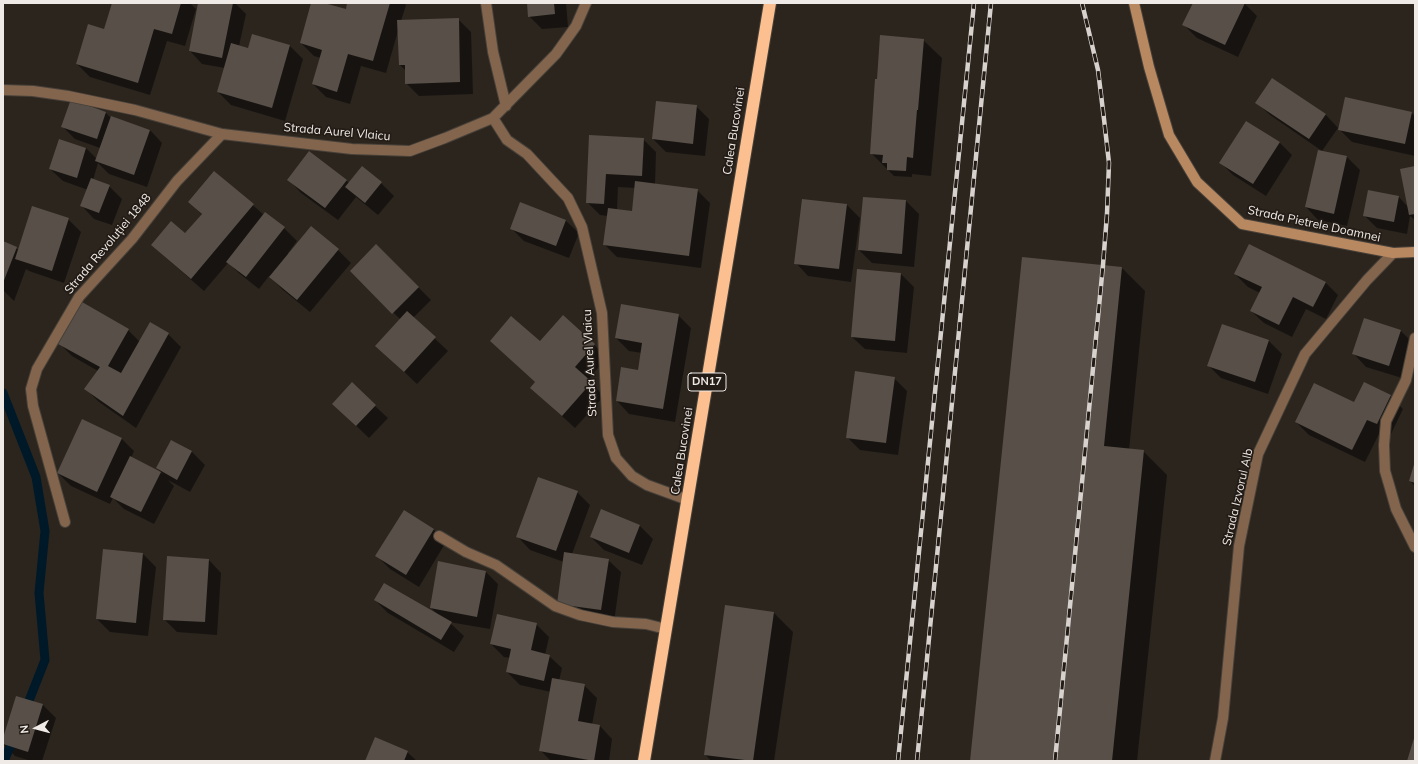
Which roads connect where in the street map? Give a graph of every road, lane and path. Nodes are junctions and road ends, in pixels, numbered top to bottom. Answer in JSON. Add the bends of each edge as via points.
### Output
{"nodes":[{"id":1,"x":486,"y":3,"type":"edge"},
{"id":2,"x":586,"y":3,"type":"edge"},
{"id":3,"x":770,"y":3,"type":"edge"},
{"id":4,"x":1134,"y":3,"type":"edge"},
{"id":5,"x":3,"y":90,"type":"edge"},
{"id":6,"x":506,"y":106,"type":"junction"},
{"id":7,"x":493,"y":118,"type":"junction"},
{"id":8,"x":222,"y":134,"type":"junction"},
{"id":9,"x":1415,"y":252,"type":"edge"},
{"id":10,"x":1393,"y":253,"type":"junction"},
{"id":11,"x":1415,"y":338,"type":"edge"},
{"id":12,"x":688,"y":500,"type":"junction"},
{"id":13,"x":65,"y":522,"type":"dead end"},
{"id":14,"x":439,"y":536,"type":"dead end"},
{"id":15,"x":1415,"y":547,"type":"edge"},
{"id":16,"x":666,"y":630,"type":"junction"},
{"id":17,"x":644,"y":761,"type":"edge"},
{"id":18,"x":1215,"y":761,"type":"edge"}],
"edges":[{"from":1,"to":6,"type":"street","via":[[493,52]]},
{"from":2,"to":6,"type":"street","via":[[576,26],[556,54]]},
{"from":3,"to":12,"type":"highway","name":"Calea Bucovinei","number":"DN17"},
{"from":4,"to":10,"type":"street","name":"Strada Pietrele Doamnei","via":[[1169,135],[1197,182],[1242,224]]},
{"from":5,"to":8,"type":"street","name":"Strada Aurel Vlaicu","via":[[68,96],[135,110]]},
{"from":6,"to":7,"type":"street"},
{"from":7,"to":8,"type":"street","name":"Strada Aurel Vlaicu","via":[[410,151],[352,149]]},
{"from":7,"to":12,"type":"street","name":"Strada Aurel Vlaicu","via":[[507,140],[527,154],[568,198],[582,227],[602,313],[608,435],[616,458],[632,476],[647,485]]},
{"from":8,"to":13,"type":"street","name":"Strada Revoluției 1848","via":[[177,181],[132,239],[79,297],[37,369],[31,389],[33,406]]},
{"from":9,"to":10,"type":"street"},
{"from":10,"to":18,"type":"street","name":"Strada Izvorul Alb","via":[[1305,354],[1258,454],[1239,546],[1223,718]]},
{"from":11,"to":15,"type":"street","via":[[1406,380],[1386,420],[1384,445],[1385,471],[1396,509]]},
{"from":12,"to":16,"type":"highway","name":"Calea Bucovinei","number":"DN17"},
{"from":14,"to":16,"type":"street","via":[[466,552],[496,565],[555,606],[612,622],[646,624]]},
{"from":16,"to":17,"type":"highway","name":"Calea Bucovinei","number":"DN17"}]}
